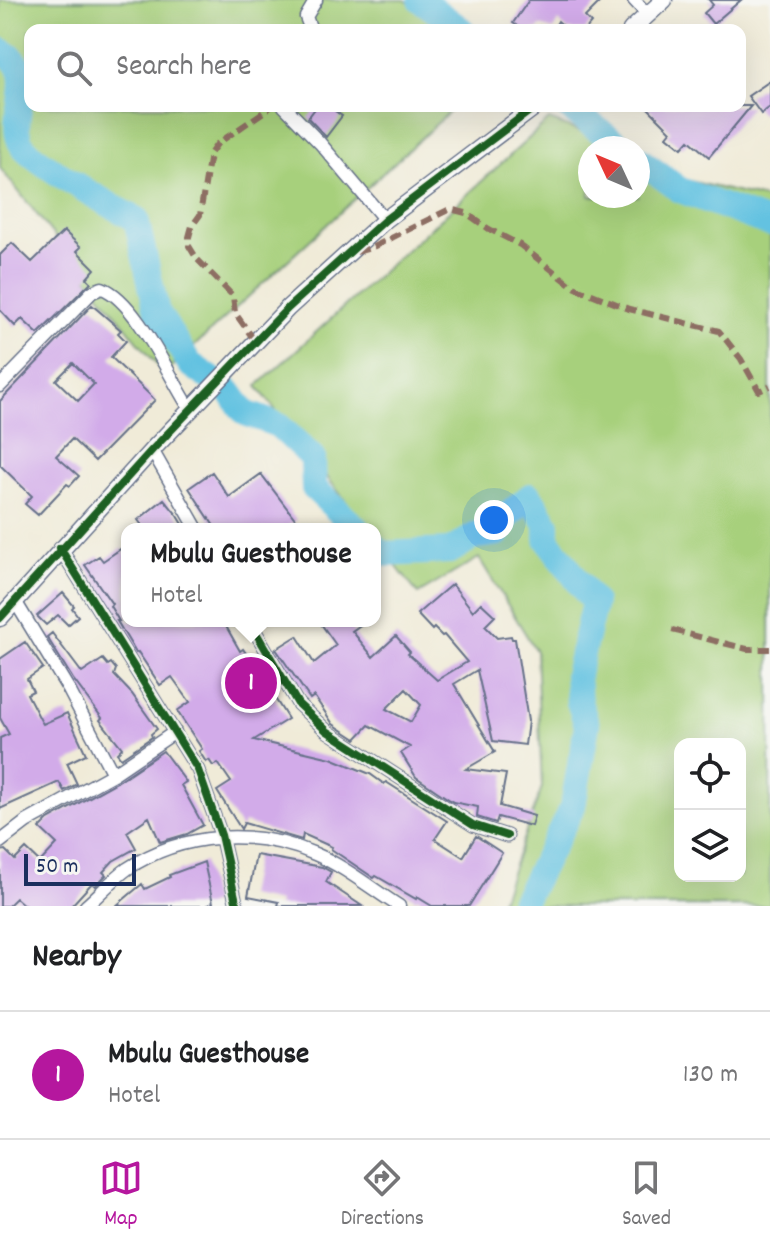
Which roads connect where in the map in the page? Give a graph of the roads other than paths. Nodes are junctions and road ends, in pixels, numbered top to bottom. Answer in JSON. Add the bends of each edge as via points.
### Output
{"nodes":[{"id":1,"x":316,"y":0,"type":"edge"},
{"id":2,"x":634,"y":0,"type":"edge"},
{"id":3,"x":664,"y":0,"type":"edge"},
{"id":4,"x":648,"y":15,"type":"junction"},
{"id":5,"x":309,"y":24,"type":"edge"},
{"id":6,"x":638,"y":24,"type":"edge"},
{"id":7,"x":290,"y":112,"type":"edge"},
{"id":8,"x":528,"y":112,"type":"edge"},
{"id":9,"x":385,"y":220,"type":"junction"},
{"id":10,"x":0,"y":386,"type":"edge"},
{"id":11,"x":191,"y":410,"type":"junction"},
{"id":12,"x":152,"y":450,"type":"junction"},
{"id":13,"x":194,"y":523,"type":"edge"},
{"id":14,"x":60,"y":548,"type":"junction"},
{"id":15,"x":15,"y":601,"type":"junction"},
{"id":16,"x":0,"y":618,"type":"edge"},
{"id":17,"x":253,"y":627,"type":"edge"},
{"id":18,"x":175,"y":732,"type":"junction"},
{"id":19,"x":113,"y":774,"type":"junction"},
{"id":20,"x":221,"y":835,"type":"junction"},
{"id":21,"x":507,"y":836,"type":"dead end"},
{"id":22,"x":0,"y":842,"type":"edge"},
{"id":23,"x":86,"y":906,"type":"edge"},
{"id":24,"x":237,"y":906,"type":"edge"},
{"id":25,"x":399,"y":906,"type":"edge"}],
"edges":[{"from":1,"to":5,"type":"street","via":[[306,17]]},
{"from":2,"to":4,"type":"street"},
{"from":3,"to":4,"type":"street"},
{"from":4,"to":6,"type":"street"},
{"from":7,"to":9,"type":"street"},
{"from":8,"to":9,"type":"street"},
{"from":9,"to":11,"type":"street","via":[[288,308]]},
{"from":10,"to":11,"type":"street","via":[[92,292],[102,288],[141,327]]},
{"from":11,"to":12,"type":"street"},
{"from":12,"to":13,"type":"street"},
{"from":12,"to":14,"type":"street"},
{"from":14,"to":15,"type":"street"},
{"from":14,"to":18,"type":"street"},
{"from":15,"to":16,"type":"street"},
{"from":15,"to":19,"type":"street"},
{"from":17,"to":21,"type":"street","via":[[298,704],[327,731],[473,825]]},
{"from":18,"to":19,"type":"street"},
{"from":18,"to":20,"type":"street","via":[[198,770]]},
{"from":19,"to":22,"type":"street"},
{"from":20,"to":23,"type":"street","via":[[160,850],[126,870]]},
{"from":20,"to":24,"type":"street"},
{"from":20,"to":25,"type":"street","via":[[318,854]]}]}
